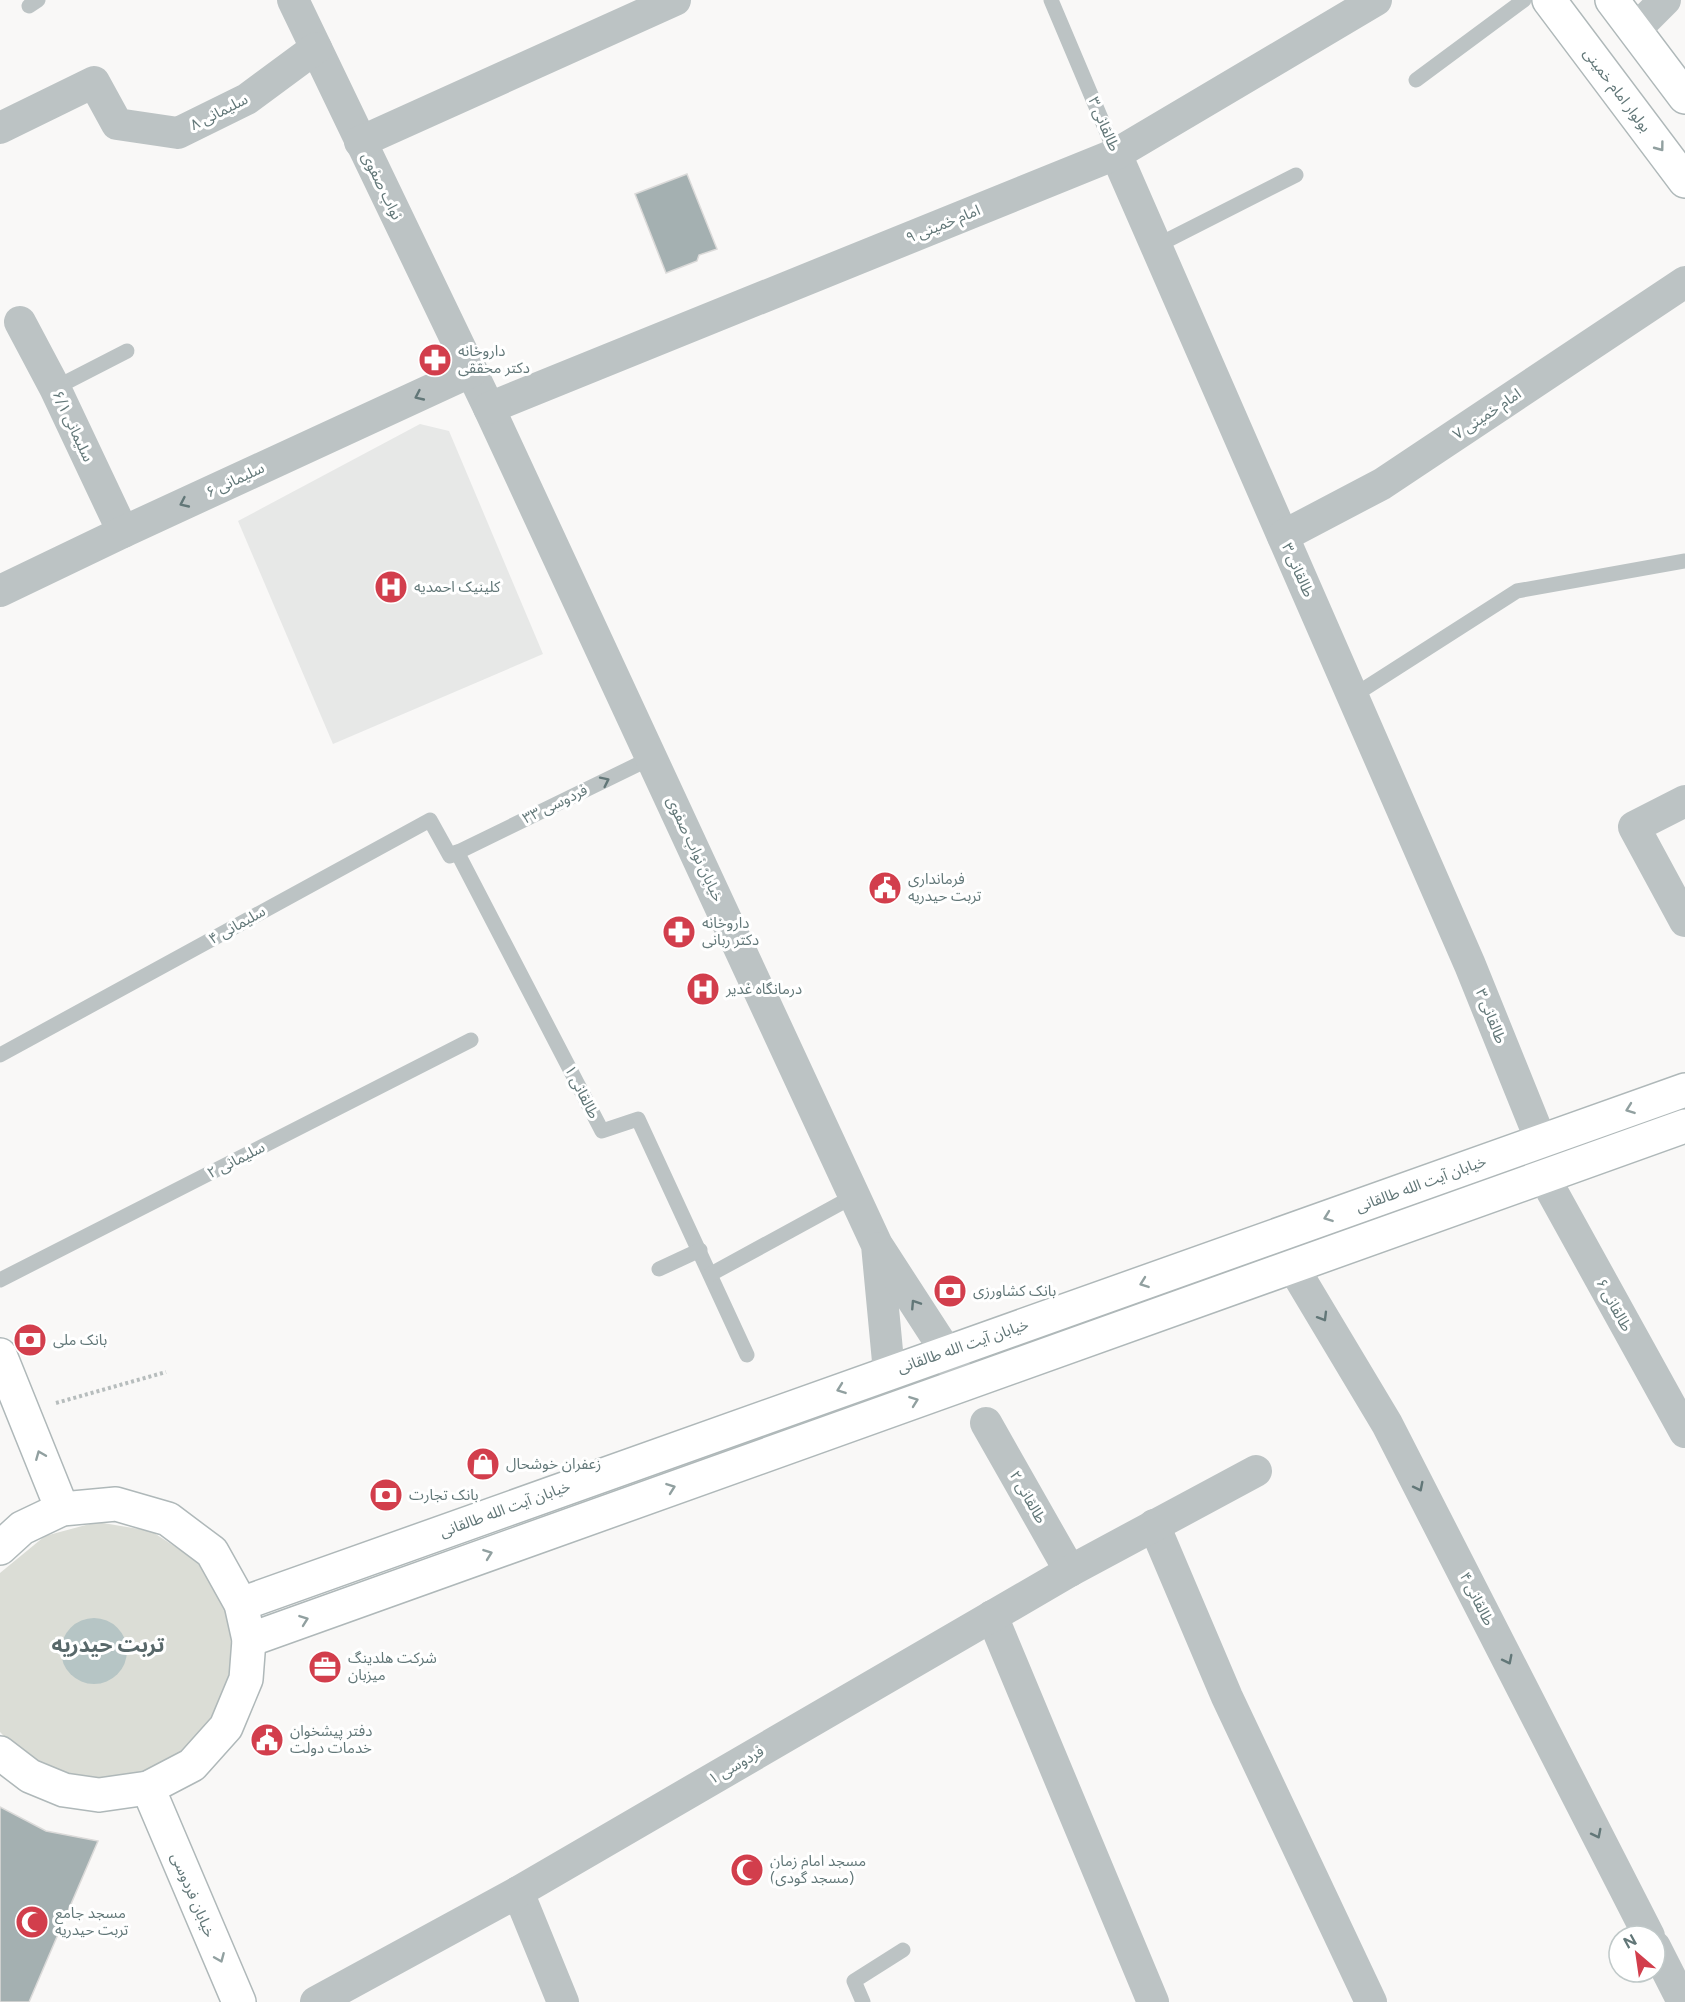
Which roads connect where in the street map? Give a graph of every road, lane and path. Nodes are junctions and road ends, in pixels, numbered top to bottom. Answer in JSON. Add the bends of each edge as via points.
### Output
{"nodes":[{"id":1,"x":293,"y":0,"type":"edge"},
{"id":2,"x":675,"y":0,"type":"edge"},
{"id":3,"x":1051,"y":0,"type":"edge"},
{"id":4,"x":1376,"y":0,"type":"edge"},
{"id":5,"x":1524,"y":0,"type":"edge"},
{"id":6,"x":1549,"y":0,"type":"edge"},
{"id":7,"x":1612,"y":0,"type":"edge"},
{"id":8,"x":1665,"y":0,"type":"edge"},
{"id":9,"x":1635,"y":30,"type":"junction"},
{"id":10,"x":316,"y":48,"type":"junction"},
{"id":11,"x":1416,"y":80,"type":"dead end"},
{"id":12,"x":1685,"y":97,"type":"edge"},
{"id":13,"x":0,"y":128,"type":"edge"},
{"id":14,"x":360,"y":142,"type":"junction"},
{"id":15,"x":1116,"y":154,"type":"junction"},
{"id":16,"x":1296,"y":175,"type":"dead end"},
{"id":17,"x":1685,"y":181,"type":"edge"},
{"id":18,"x":1156,"y":246,"type":"junction"},
{"id":19,"x":1685,"y":282,"type":"edge"},
{"id":20,"x":20,"y":322,"type":"dead end"},
{"id":21,"x":127,"y":351,"type":"dead end"},
{"id":22,"x":472,"y":371,"type":"junction"},
{"id":23,"x":55,"y":388,"type":"junction"},
{"id":24,"x":489,"y":408,"type":"junction"},
{"id":25,"x":123,"y":532,"type":"junction"},
{"id":26,"x":1283,"y":536,"type":"junction"},
{"id":27,"x":1685,"y":561,"type":"edge"},
{"id":28,"x":0,"y":591,"type":"edge"},
{"id":29,"x":1353,"y":696,"type":"junction"},
{"id":30,"x":653,"y":757,"type":"junction"},
{"id":31,"x":1685,"y":801,"type":"edge"},
{"id":32,"x":457,"y":852,"type":"junction"},
{"id":33,"x":1685,"y":921,"type":"edge"},
{"id":34,"x":471,"y":1040,"type":"dead end"},
{"id":35,"x":0,"y":1054,"type":"edge"},
{"id":36,"x":1685,"y":1090,"type":"edge"},
{"id":37,"x":1685,"y":1126,"type":"edge"},
{"id":38,"x":1541,"y":1141,"type":"junction"},
{"id":39,"x":1544,"y":1177,"type":"junction"},
{"id":40,"x":854,"y":1196,"type":"junction"},
{"id":41,"x":877,"y":1245,"type":"junction"},
{"id":42,"x":700,"y":1250,"type":"junction"},
{"id":43,"x":1293,"y":1267,"type":"junction"},
{"id":44,"x":659,"y":1269,"type":"dead end"},
{"id":45,"x":711,"y":1274,"type":"junction"},
{"id":46,"x":0,"y":1280,"type":"edge"},
{"id":47,"x":947,"y":1353,"type":"junction"},
{"id":48,"x":0,"y":1355,"type":"edge"},
{"id":49,"x":747,"y":1355,"type":"dead end"},
{"id":50,"x":166,"y":1372,"type":"dead end"},
{"id":51,"x":889,"y":1372,"type":"junction"},
{"id":52,"x":962,"y":1384,"type":"junction"},
{"id":53,"x":23,"y":1413,"type":"junction"},
{"id":54,"x":986,"y":1423,"type":"dead end"},
{"id":55,"x":1685,"y":1432,"type":"edge"},
{"id":56,"x":1256,"y":1471,"type":"dead end"},
{"id":57,"x":62,"y":1509,"type":"junction"},
{"id":58,"x":1154,"y":1525,"type":"junction"},
{"id":59,"x":0,"y":1548,"type":"edge"},
{"id":60,"x":1071,"y":1571,"type":"junction"},
{"id":61,"x":242,"y":1604,"type":"junction"},
{"id":62,"x":992,"y":1616,"type":"junction"},
{"id":63,"x":249,"y":1640,"type":"junction"},
{"id":64,"x":0,"y":1753,"type":"edge"},
{"id":65,"x":148,"y":1788,"type":"junction"},
{"id":66,"x":518,"y":1892,"type":"junction"},
{"id":67,"x":1644,"y":1924,"type":"edge"},
{"id":68,"x":903,"y":1950,"type":"dead end"},
{"id":69,"x":1667,"y":1971,"type":"edge"},
{"id":70,"x":238,"y":2002,"type":"edge"},
{"id":71,"x":316,"y":2002,"type":"edge"},
{"id":72,"x":563,"y":2002,"type":"edge"},
{"id":73,"x":863,"y":2002,"type":"edge"},
{"id":74,"x":1153,"y":2002,"type":"edge"},
{"id":75,"x":1371,"y":2002,"type":"edge"},
{"id":76,"x":1683,"y":2002,"type":"edge"}],
"edges":[{"from":1,"to":10,"type":"street","name":"نواب صفوی"},
{"from":2,"to":14,"type":"street"},
{"from":3,"to":15,"type":"lane","name":"طالقانی ۳"},
{"from":4,"to":15,"type":"street","name":"امام خمینی ۹"},
{"from":5,"to":11,"type":"lane"},
{"from":6,"to":17,"type":"main road","name":"بولوار امام خمینی","one_way":true},
{"from":7,"to":9,"type":"main road"},
{"from":8,"to":9,"type":"street"},
{"from":9,"to":12,"type":"main road"},
{"from":10,"to":13,"type":"street","name":"سلیمانی ۸","via":[[247,99],[178,133],[117,124],[94,82]]},
{"from":10,"to":14,"type":"street","name":"نواب صفوی"},
{"from":14,"to":22,"type":"street","name":"نواب صفوی"},
{"from":15,"to":18,"type":"street","name":"طالقانی ۳"},
{"from":15,"to":24,"type":"street","name":"امام خمینی ۹"},
{"from":16,"to":18,"type":"lane"},
{"from":18,"to":26,"type":"street","name":"طالقانی ۳"},
{"from":19,"to":26,"type":"street","name":"امام خمینی ۷","via":[[1383,484]]},
{"from":20,"to":23,"type":"street","name":"سلیمانی ۶/۱"},
{"from":21,"to":23,"type":"lane"},
{"from":22,"to":24,"type":"street","name":"خیابان نواب صفوی"},
{"from":22,"to":25,"type":"street","name":"سلیمانی ۶","one_way":true},
{"from":23,"to":25,"type":"street","name":"سلیمانی ۶/۱"},
{"from":24,"to":30,"type":"street","name":"خیابان نواب صفوی"},
{"from":25,"to":28,"type":"street","name":"سلیمانی ۶"},
{"from":26,"to":29,"type":"street","name":"طالقانی ۳"},
{"from":27,"to":29,"type":"lane","via":[[1516,591]]},
{"from":29,"to":38,"type":"street","name":"طالقانی ۳","via":[[1470,965]]},
{"from":32,"to":30,"type":"lane","name":"فردوسی ۳۳","one_way":true},
{"from":30,"to":40,"type":"street","name":"خیابان نواب صفوی"},
{"from":31,"to":33,"type":"street","via":[[1634,826]]},
{"from":32,"to":35,"type":"lane","name":"سلیمانی ۴","via":[[450,856],[430,820]]},
{"from":32,"to":42,"type":"lane","name":"طالقانی ۱","via":[[602,1131],[638,1119]]},
{"from":34,"to":46,"type":"lane","name":"سلیمانی ۲"},
{"from":36,"to":38,"type":"main road","name":"خیابان آیت الله طالقانی","one_way":true},
{"from":37,"to":39,"type":"main road"},
{"from":38,"to":47,"type":"main road","name":"خیابان آیت الله طالقانی","one_way":true},
{"from":39,"to":43,"type":"main road"},
{"from":39,"to":55,"type":"street","name":"طالقانی ۶"},
{"from":40,"to":41,"type":"street","name":"خیابان نواب صفوی"},
{"from":40,"to":45,"type":"lane"},
{"from":47,"to":41,"type":"street","one_way":true},
{"from":41,"to":51,"type":"street","name":"خیابان نواب صفوی"},
{"from":42,"to":44,"type":"lane"},
{"from":42,"to":45,"type":"lane","name":"طالقانی ۱"},
{"from":43,"to":52,"type":"main road"},
{"from":43,"to":67,"type":"street","name":"طالقانی ۴","one_way":true,"via":[[1387,1424]]},
{"from":45,"to":49,"type":"lane","name":"طالقانی ۱"},
{"from":47,"to":51,"type":"main road","name":"خیابان آیت الله طالقانی"},
{"from":47,"to":52,"type":"street"},
{"from":48,"to":53,"type":"main road"},
{"from":50,"to":53,"type":"path"},
{"from":51,"to":61,"type":"main road","name":"خیابان آیت الله طالقانی","one_way":true},
{"from":63,"to":52,"type":"main road","one_way":true},
{"from":57,"to":53,"type":"main road","one_way":true},
{"from":54,"to":60,"type":"street","name":"طالقانی ۲"},
{"from":56,"to":58,"type":"street","name":"فردوسی ۱"},
{"from":57,"to":59,"type":"main road","via":[[22,1528]]},
{"from":57,"to":61,"type":"main road","via":[[116,1504],[168,1519],[212,1552]]},
{"from":58,"to":60,"type":"street","name":"فردوسی ۱"},
{"from":58,"to":75,"type":"street","via":[[1227,1697]]},
{"from":60,"to":62,"type":"street","name":"فردوسی ۱"},
{"from":61,"to":63,"type":"main road"},
{"from":62,"to":66,"type":"street","name":"فردوسی ۱"},
{"from":62,"to":74,"type":"street"},
{"from":63,"to":65,"type":"main road","via":[[246,1679],[226,1727],[192,1765]]},
{"from":64,"to":65,"type":"main road","via":[[30,1776],[64,1790],[99,1795]]},
{"from":65,"to":70,"type":"main road","name":"خیابان فردوسی","one_way":true},
{"from":66,"to":71,"type":"street","name":"فردوسی ۱"},
{"from":66,"to":72,"type":"street"},
{"from":68,"to":73,"type":"lane","via":[[854,1980]]},
{"from":69,"to":76,"type":"street"}]}
